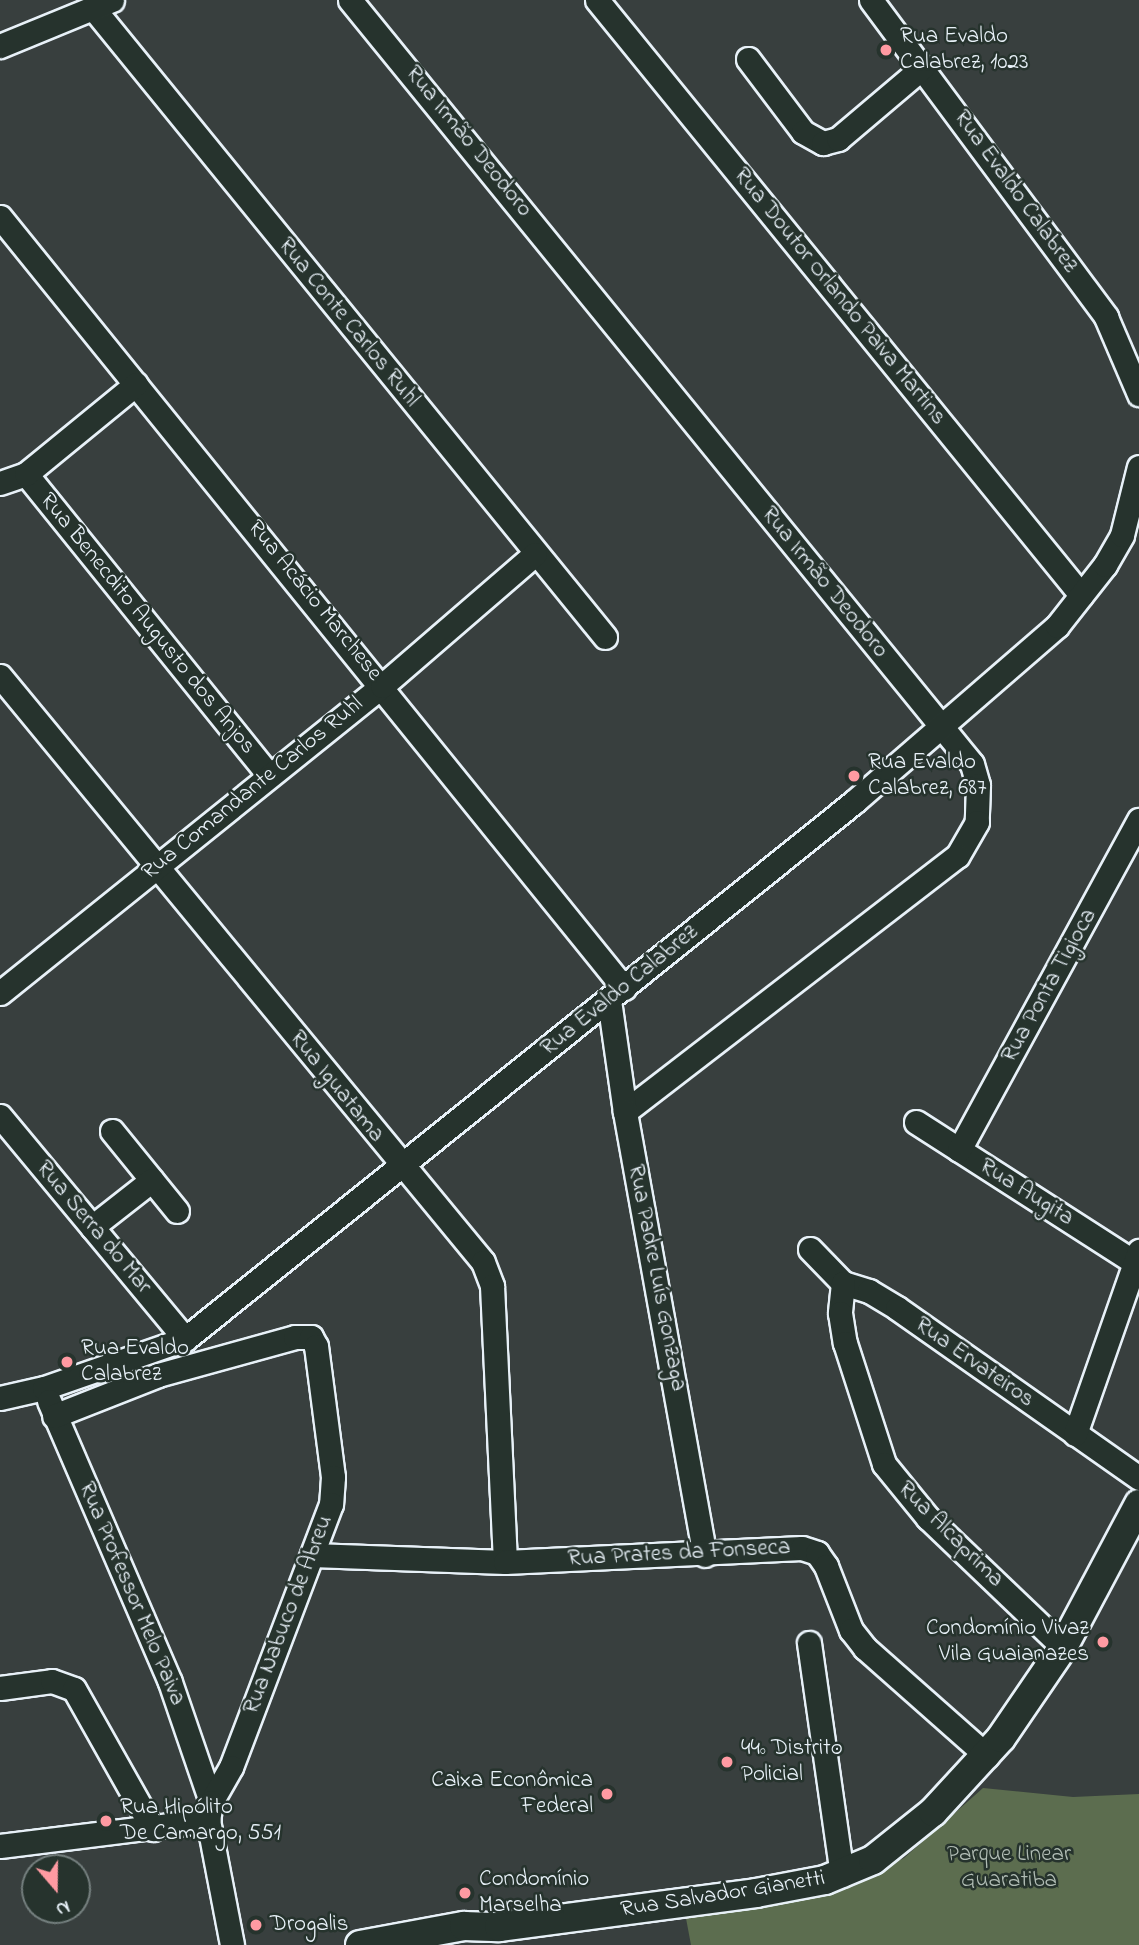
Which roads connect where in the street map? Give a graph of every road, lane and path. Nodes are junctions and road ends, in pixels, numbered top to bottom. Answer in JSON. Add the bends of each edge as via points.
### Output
{"nodes":[{"id":1,"x":350,"y":0,"type":"edge"},
{"id":2,"x":597,"y":0,"type":"edge"},
{"id":3,"x":875,"y":2,"type":"edge"},
{"id":4,"x":102,"y":4,"type":"edge"},
{"id":5,"x":0,"y":46,"type":"edge"},
{"id":6,"x":748,"y":60,"type":"dead end"},
{"id":7,"x":923,"y":67,"type":"junction"},
{"id":8,"x":0,"y":217,"type":"edge"},
{"id":9,"x":136,"y":384,"type":"junction"},
{"id":10,"x":1139,"y":394,"type":"edge"},
{"id":11,"x":1139,"y":467,"type":"edge"},
{"id":12,"x":26,"y":474,"type":"junction"},
{"id":13,"x":0,"y":483,"type":"edge"},
{"id":14,"x":535,"y":554,"type":"junction"},
{"id":15,"x":1081,"y":595,"type":"junction"},
{"id":16,"x":605,"y":637,"type":"dead end"},
{"id":17,"x":0,"y":676,"type":"edge"},
{"id":18,"x":382,"y":685,"type":"junction"},
{"id":19,"x":942,"y":727,"type":"junction"},
{"id":20,"x":268,"y":774,"type":"junction"},
{"id":21,"x":1139,"y":820,"type":"edge"},
{"id":22,"x":158,"y":867,"type":"junction"},
{"id":23,"x":0,"y":993,"type":"edge"},
{"id":24,"x":616,"y":994,"type":"junction"},
{"id":25,"x":625,"y":1112,"type":"junction"},
{"id":26,"x":0,"y":1116,"type":"edge"},
{"id":27,"x":916,"y":1122,"type":"dead end"},
{"id":28,"x":112,"y":1131,"type":"dead end"},
{"id":29,"x":959,"y":1150,"type":"junction"},
{"id":30,"x":402,"y":1168,"type":"junction"},
{"id":31,"x":152,"y":1180,"type":"junction"},
{"id":32,"x":177,"y":1211,"type":"dead end"},
{"id":33,"x":92,"y":1227,"type":"junction"},
{"id":34,"x":810,"y":1249,"type":"dead end"},
{"id":35,"x":1138,"y":1257,"type":"edge"},
{"id":36,"x":843,"y":1283,"type":"junction"},
{"id":37,"x":185,"y":1339,"type":"junction"},
{"id":38,"x":44,"y":1388,"type":"junction"},
{"id":39,"x":0,"y":1398,"type":"edge"},
{"id":40,"x":54,"y":1416,"type":"junction"},
{"id":41,"x":1075,"y":1434,"type":"junction"},
{"id":42,"x":1139,"y":1478,"type":"edge"},
{"id":43,"x":1139,"y":1504,"type":"edge"},
{"id":44,"x":312,"y":1555,"type":"junction"},
{"id":45,"x":705,"y":1555,"type":"junction"},
{"id":46,"x":505,"y":1562,"type":"junction"},
{"id":47,"x":809,"y":1643,"type":"dead end"},
{"id":48,"x":1063,"y":1647,"type":"junction"},
{"id":49,"x":0,"y":1688,"type":"edge"},
{"id":50,"x":988,"y":1756,"type":"junction"},
{"id":51,"x":210,"y":1811,"type":"junction"},
{"id":52,"x":153,"y":1829,"type":"junction"},
{"id":53,"x":0,"y":1846,"type":"edge"},
{"id":54,"x":842,"y":1875,"type":"junction"},
{"id":55,"x":499,"y":1927,"type":"junction"},
{"id":56,"x":232,"y":1945,"type":"edge"},
{"id":57,"x":360,"y":1945,"type":"edge"},
{"id":58,"x":452,"y":1945,"type":"edge"}],
"edges":[{"from":1,"to":19,"type":"street","name":"Rua Irmão Deodoro"},
{"from":2,"to":15,"type":"street","name":"Rua Doutor Orlando Paiva Martins"},
{"from":3,"to":7,"type":"street","name":"Rua Evaldo Calabrez"},
{"from":4,"to":5,"type":"street"},
{"from":4,"to":14,"type":"street","name":"Rua Conte Carlos Ruhl"},
{"from":6,"to":7,"type":"street","via":[[803,132],[823,143],[848,132]]},
{"from":7,"to":10,"type":"street","name":"Rua Evaldo Calabrez","via":[[1106,317]]},
{"from":8,"to":9,"type":"street","name":"Rua Acácio Marchese"},
{"from":9,"to":12,"type":"street"},
{"from":9,"to":18,"type":"street","name":"Rua Acácio Marchese"},
{"from":11,"to":15,"type":"street","name":"Rua Evaldo Calabrez","via":[[1122,535]]},
{"from":12,"to":13,"type":"street"},
{"from":12,"to":20,"type":"street","name":"Rua Benecdito Augusto dos Anjos"},
{"from":14,"to":16,"type":"street","name":"Rua Conte Carlos Ruhl"},
{"from":14,"to":18,"type":"street","name":"Rua Comandante Carlos Ruhl"},
{"from":15,"to":19,"type":"street","name":"Rua Evaldo Calabrez","via":[[1057,626]]},
{"from":17,"to":22,"type":"street","name":"Rua Iguatama"},
{"from":18,"to":20,"type":"street","name":"Rua Comandante Carlos Ruhl"},
{"from":18,"to":24,"type":"street","name":"Rua Acácio Marchese"},
{"from":19,"to":24,"type":"street","name":"Rua Evaldo Calabrez"},
{"from":19,"to":25,"type":"street","name":"Rua Irmão Deodoro","via":[[972,765],[978,785],[977,822],[957,856]]},
{"from":20,"to":22,"type":"street","name":"Rua Comandante Carlos Ruhl"},
{"from":21,"to":29,"type":"street","name":"Rua Ponta Tigioca"},
{"from":22,"to":23,"type":"street","name":"Rua Comandante Carlos Ruhl"},
{"from":22,"to":30,"type":"street","name":"Rua Iguatama"},
{"from":24,"to":25,"type":"street","name":"Rua Padre Luís Gonzaga"},
{"from":24,"to":30,"type":"street","name":"Rua Evaldo Calabrez"},
{"from":25,"to":45,"type":"street","name":"Rua Padre Luís Gonzaga"},
{"from":26,"to":33,"type":"street","name":"Rua Serra do Mar"},
{"from":27,"to":29,"type":"street","name":"Rua Augita"},
{"from":28,"to":31,"type":"street"},
{"from":29,"to":35,"type":"street","name":"Rua Augita"},
{"from":30,"to":37,"type":"street","name":"Rua Evaldo Calabrez"},
{"from":30,"to":46,"type":"street","name":"Rua Iguatama","via":[[474,1249],[492,1286]]},
{"from":31,"to":32,"type":"street"},
{"from":31,"to":33,"type":"street"},
{"from":33,"to":37,"type":"street","name":"Rua Serra do Mar"},
{"from":34,"to":36,"type":"street","name":"Rua Ervateiros"},
{"from":35,"to":41,"type":"street"},
{"from":36,"to":41,"type":"street","name":"Rua Ervateiros","via":[[897,1308]]},
{"from":36,"to":48,"type":"street","name":"Rua Alcaprima","via":[[840,1313],[845,1343],[884,1464],[928,1518]]},
{"from":37,"to":38,"type":"street","name":"Rua Evaldo Calabrez"},
{"from":38,"to":39,"type":"street","name":"Rua Evaldo Calabrez"},
{"from":38,"to":40,"type":"street","name":"Rua Professor Melo Paiva"},
{"from":40,"to":44,"type":"street","name":"Rua Nabuco de Abreu","via":[[205,1361],[295,1337],[311,1337],[332,1477],[331,1504]]},
{"from":40,"to":51,"type":"street","name":"Rua Professor Melo Paiva","via":[[165,1669]]},
{"from":41,"to":42,"type":"street","name":"Rua Ervateiros"},
{"from":43,"to":48,"type":"main road","name":"Rua Salvador Gianetti"},
{"from":44,"to":46,"type":"street","name":"Rua Prates da Fonseca"},
{"from":44,"to":51,"type":"street","name":"Rua Nabuco de Abreu"},
{"from":45,"to":46,"type":"street","name":"Rua Prates da Fonseca"},
{"from":45,"to":50,"type":"street","name":"Rua Prates da Fonseca","via":[[802,1548],[817,1553],[864,1648]]},
{"from":47,"to":54,"type":"street"},
{"from":48,"to":50,"type":"main road","name":"Rua Salvador Gianetti"},
{"from":49,"to":52,"type":"street","via":[[52,1681],[74,1689]]},
{"from":50,"to":54,"type":"main road","name":"Rua Salvador Gianetti","via":[[901,1840]]},
{"from":51,"to":52,"type":"street"},
{"from":51,"to":56,"type":"street","name":"Rua Professor Melo Paiva"},
{"from":52,"to":53,"type":"street"},
{"from":54,"to":55,"type":"main road","name":"Rua Salvador Gianetti","via":[[729,1898]]},
{"from":55,"to":57,"type":"main road","name":"Rua Salvador Gianetti","via":[[464,1926]]},
{"from":55,"to":58,"type":"main road","name":"Rua Salvador Gianetti"}]}
